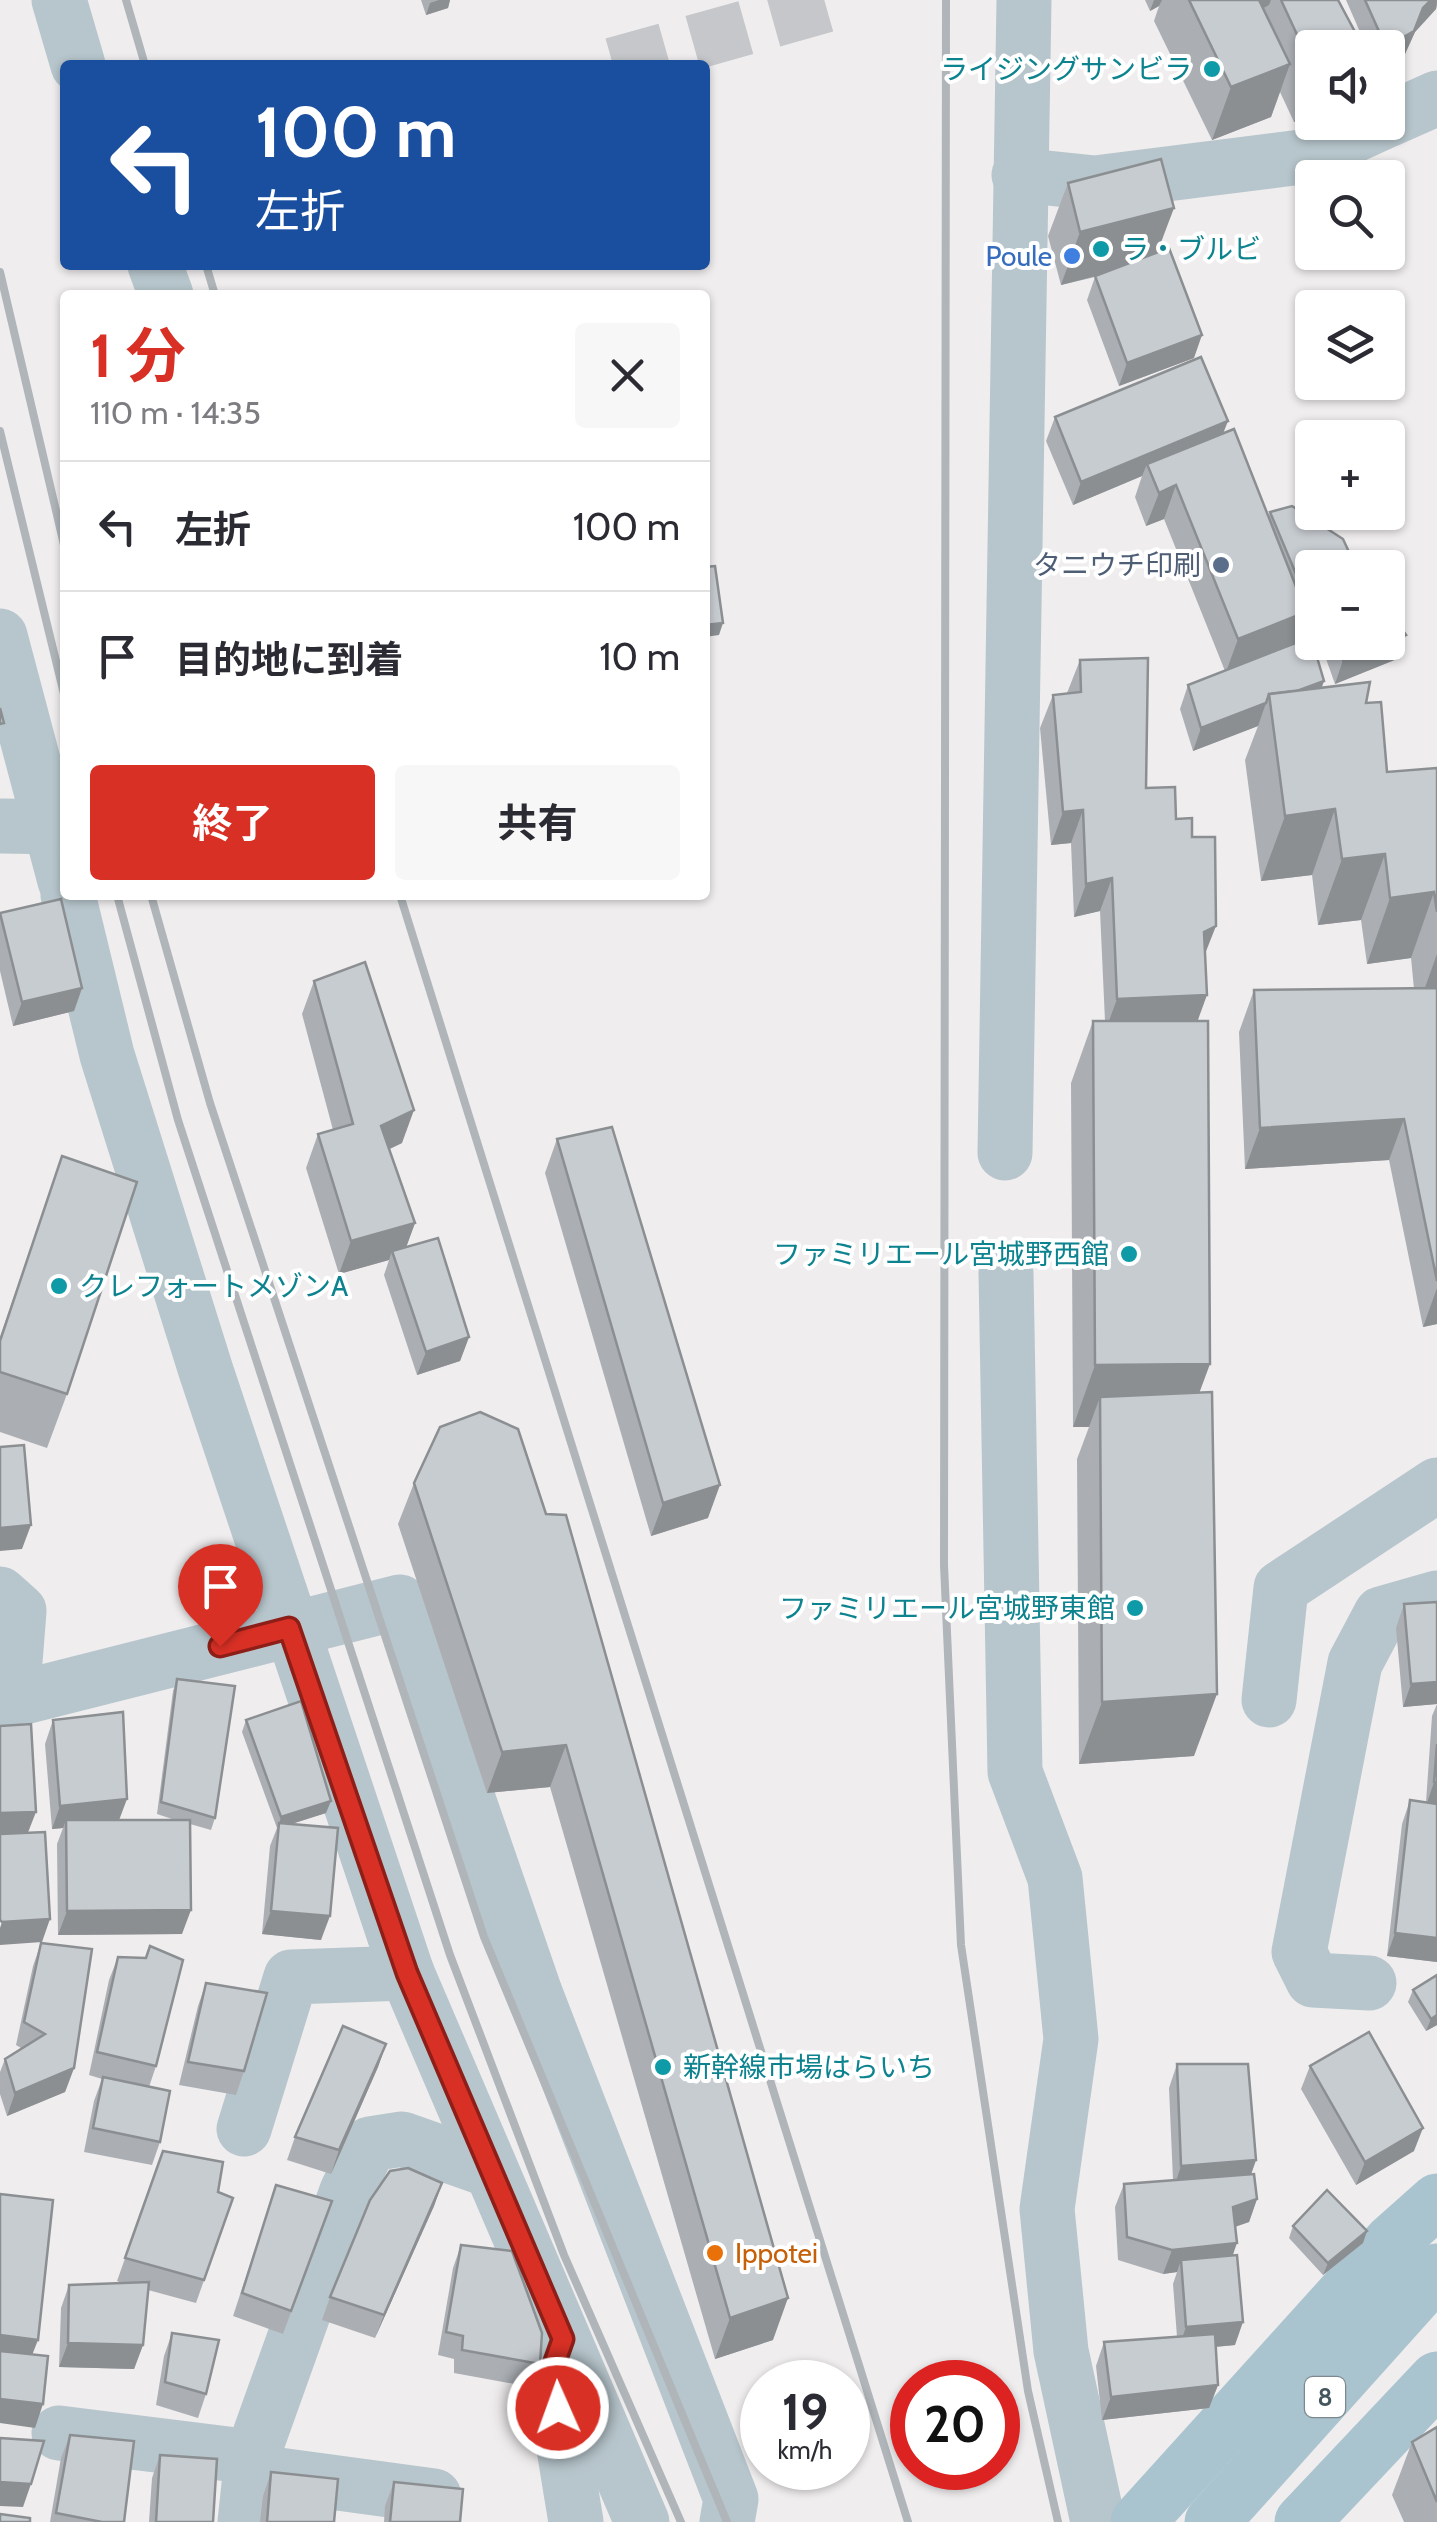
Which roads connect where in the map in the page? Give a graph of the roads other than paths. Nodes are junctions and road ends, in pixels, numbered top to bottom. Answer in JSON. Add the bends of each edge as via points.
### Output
{"nodes":[{"id":1,"x":60,"y":0,"type":"edge"},
{"id":2,"x":1024,"y":0,"type":"edge"},
{"id":3,"x":77,"y":60,"type":"edge"},
{"id":4,"x":1437,"y":98,"type":"edge"},
{"id":5,"x":1405,"y":113,"type":"edge"},
{"id":6,"x":1344,"y":140,"type":"edge"},
{"id":7,"x":1020,"y":175,"type":"junction"},
{"id":8,"x":0,"y":636,"type":"edge"},
{"id":9,"x":39,"y":827,"type":"edge"},
{"id":10,"x":60,"y":871,"type":"edge"},
{"id":11,"x":69,"y":900,"type":"edge"},
{"id":12,"x":1005,"y":1153,"type":"dead end"},
{"id":13,"x":1006,"y":1273,"type":"dead end"},
{"id":14,"x":1437,"y":1485,"type":"edge"},
{"id":15,"x":0,"y":1594,"type":"edge"},
{"id":16,"x":1437,"y":1598,"type":"edge"},
{"id":17,"x":289,"y":1628,"type":"junction"},
{"id":18,"x":1269,"y":1700,"type":"dead end"},
{"id":19,"x":6,"y":1702,"type":"edge"},
{"id":20,"x":407,"y":1973,"type":"junction"},
{"id":21,"x":1369,"y":1982,"type":"dead end"},
{"id":22,"x":244,"y":2129,"type":"dead end"},
{"id":23,"x":490,"y":2170,"type":"junction"},
{"id":24,"x":1437,"y":2201,"type":"edge"},
{"id":25,"x":1437,"y":2272,"type":"edge"},
{"id":26,"x":563,"y":2339,"type":"junction"},
{"id":27,"x":1437,"y":2379,"type":"edge"},
{"id":28,"x":59,"y":2432,"type":"dead end"},
{"id":29,"x":249,"y":2483,"type":"edge"},
{"id":30,"x":434,"y":2496,"type":"edge"},
{"id":31,"x":735,"y":2514,"type":"edge"},
{"id":32,"x":576,"y":2522,"type":"edge"},
{"id":33,"x":642,"y":2522,"type":"edge"},
{"id":34,"x":1098,"y":2522,"type":"edge"},
{"id":35,"x":1138,"y":2522,"type":"edge"},
{"id":36,"x":1212,"y":2522,"type":"edge"},
{"id":37,"x":1302,"y":2522,"type":"edge"}],
"edges":[{"from":1,"to":3,"type":"street"},
{"from":2,"to":7,"type":"street"},
{"from":4,"to":5,"type":"street"},
{"from":6,"to":7,"type":"street","via":[[1308,156],[1095,183]]},
{"from":7,"to":12,"type":"street"},
{"from":8,"to":9,"type":"street"},
{"from":9,"to":10,"type":"street"},
{"from":11,"to":17,"type":"street","via":[[108,1055]]},
{"from":13,"to":34,"type":"street","via":[[1014,1772],[1055,1878],[1071,2040],[1048,2209],[1061,2351]]},
{"from":14,"to":18,"type":"street","via":[[1281,1588]]},
{"from":15,"to":19,"type":"street","via":[[19,1611]]},
{"from":16,"to":21,"type":"street","via":[[1381,1614],[1355,1664],[1300,1952],[1313,1980]]},
{"from":17,"to":19,"type":"street"},
{"from":17,"to":20,"type":"street"},
{"from":17,"to":31,"type":"street","via":[[400,1602],[535,1993]]},
{"from":20,"to":22,"type":"street","via":[[291,1976]]},
{"from":20,"to":23,"type":"street"},
{"from":23,"to":26,"type":"street"},
{"from":23,"to":29,"type":"street","via":[[402,2139],[370,2144],[347,2191]]},
{"from":24,"to":35,"type":"main road","via":[[1392,2241]]},
{"from":25,"to":36,"type":"main road","number":"8"},
{"from":26,"to":32,"type":"street","via":[[552,2370]]},
{"from":26,"to":33,"type":"street"},
{"from":27,"to":37,"type":"main road"},
{"from":28,"to":29,"type":"street"},
{"from":29,"to":30,"type":"street"}]}
